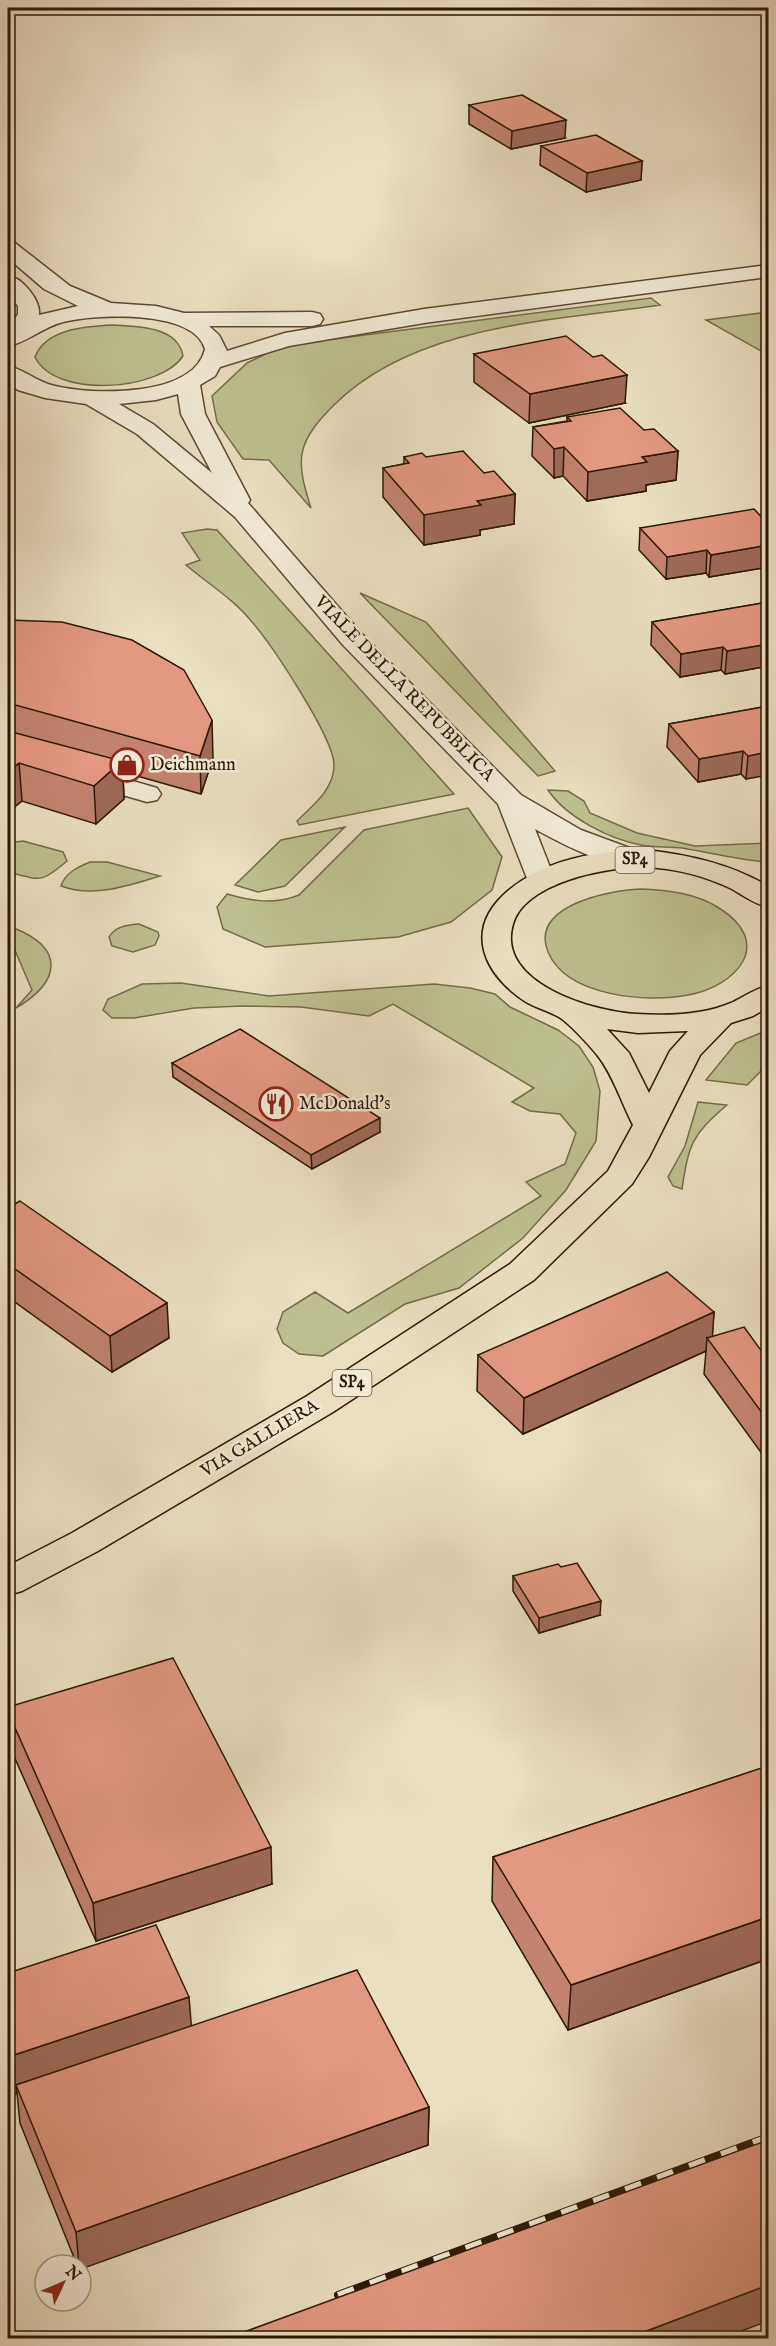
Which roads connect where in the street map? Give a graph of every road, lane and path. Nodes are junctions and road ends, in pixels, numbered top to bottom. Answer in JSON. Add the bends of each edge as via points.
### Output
{"nodes":[{"id":1,"x":8,"y":247,"type":"edge"},
{"id":2,"x":768,"y":271,"type":"edge"},
{"id":3,"x":8,"y":281,"type":"edge"},
{"id":4,"x":114,"y":310,"type":"junction"},
{"id":5,"x":424,"y":316,"type":"junction"},
{"id":6,"x":179,"y":320,"type":"junction"},
{"id":7,"x":14,"y":336,"type":"edge"},
{"id":8,"x":214,"y":362,"type":"junction"},
{"id":9,"x":8,"y":373,"type":"edge"},
{"id":10,"x":188,"y":383,"type":"junction"},
{"id":11,"x":8,"y":386,"type":"edge"},
{"id":12,"x":32,"y":388,"type":"junction"},
{"id":13,"x":94,"y":399,"type":"junction"},
{"id":14,"x":244,"y":512,"type":"junction"},
{"id":15,"x":8,"y":753,"type":"edge"},
{"id":16,"x":147,"y":794,"type":"dead end"},
{"id":17,"x":511,"y":801,"type":"junction"},
{"id":18,"x":636,"y":860,"type":"junction"},
{"id":19,"x":730,"y":877,"type":"junction"},
{"id":20,"x":768,"y":879,"type":"edge"},
{"id":21,"x":540,"y":880,"type":"junction"},
{"id":22,"x":768,"y":898,"type":"edge"},
{"id":23,"x":768,"y":995,"type":"edge"},
{"id":24,"x":568,"y":1010,"type":"junction"},
{"id":25,"x":719,"y":1017,"type":"junction"},
{"id":26,"x":649,"y":1126,"type":"junction"},
{"id":27,"x":8,"y":1582,"type":"edge"}],
"edges":[{"from":1,"to":4,"type":"street","via":[[62,293]]},
{"from":2,"to":5,"type":"street"},
{"from":3,"to":7,"type":"street","via":[[29,305],[28,314]]},
{"from":4,"to":6,"type":"street","via":[[160,314]]},
{"from":4,"to":7,"type":"street","via":[[61,316]]},
{"from":5,"to":6,"type":"street"},
{"from":5,"to":8,"type":"street","via":[[285,340]]},
{"from":6,"to":8,"type":"street","via":[[211,338],[217,350]]},
{"from":8,"to":10,"type":"street"},
{"from":9,"to":12,"type":"street"},
{"from":10,"to":13,"type":"street","via":[[145,395]]},
{"from":10,"to":14,"type":"street","name":"VIALE DELLA REPUBBLICA","via":[[193,414]]},
{"from":11,"to":12,"type":"street"},
{"from":12,"to":13,"type":"street"},
{"from":13,"to":14,"type":"street","name":"VIALE DELLA REPUBBLICA","via":[[145,429]]},
{"from":14,"to":17,"type":"street","name":"VIALE DELLA REPUBBLICA","via":[[352,639]]},
{"from":15,"to":16,"type":"street"},
{"from":17,"to":18,"type":"street","via":[[573,839]]},
{"from":17,"to":21,"type":"street","name":"VIALE DELLA REPUBBLICA"},
{"from":18,"to":19,"type":"main road","number":"SP4","via":[[680,863]]},
{"from":18,"to":21,"type":"main road","number":"SP4","via":[[601,862]]},
{"from":19,"to":20,"type":"main road"},
{"from":19,"to":22,"type":"main road","number":"SP4"},
{"from":21,"to":24,"type":"main road","number":"SP4","via":[[506,907],[498,920],[496,941],[503,962],[520,982],[541,998]]},
{"from":23,"to":25,"type":"main road","number":"SP4"},
{"from":24,"to":25,"type":"main road","number":"SP4","via":[[627,1022],[669,1024]]},
{"from":24,"to":26,"type":"main road","via":[[613,1053]]},
{"from":25,"to":26,"type":"main road","name":"VIA GALLIERA","via":[[686,1051]]},
{"from":26,"to":27,"type":"main road","name":"VIA GALLIERA","number":"SP4","via":[[620,1177],[522,1272],[320,1404],[85,1542]]}]}
